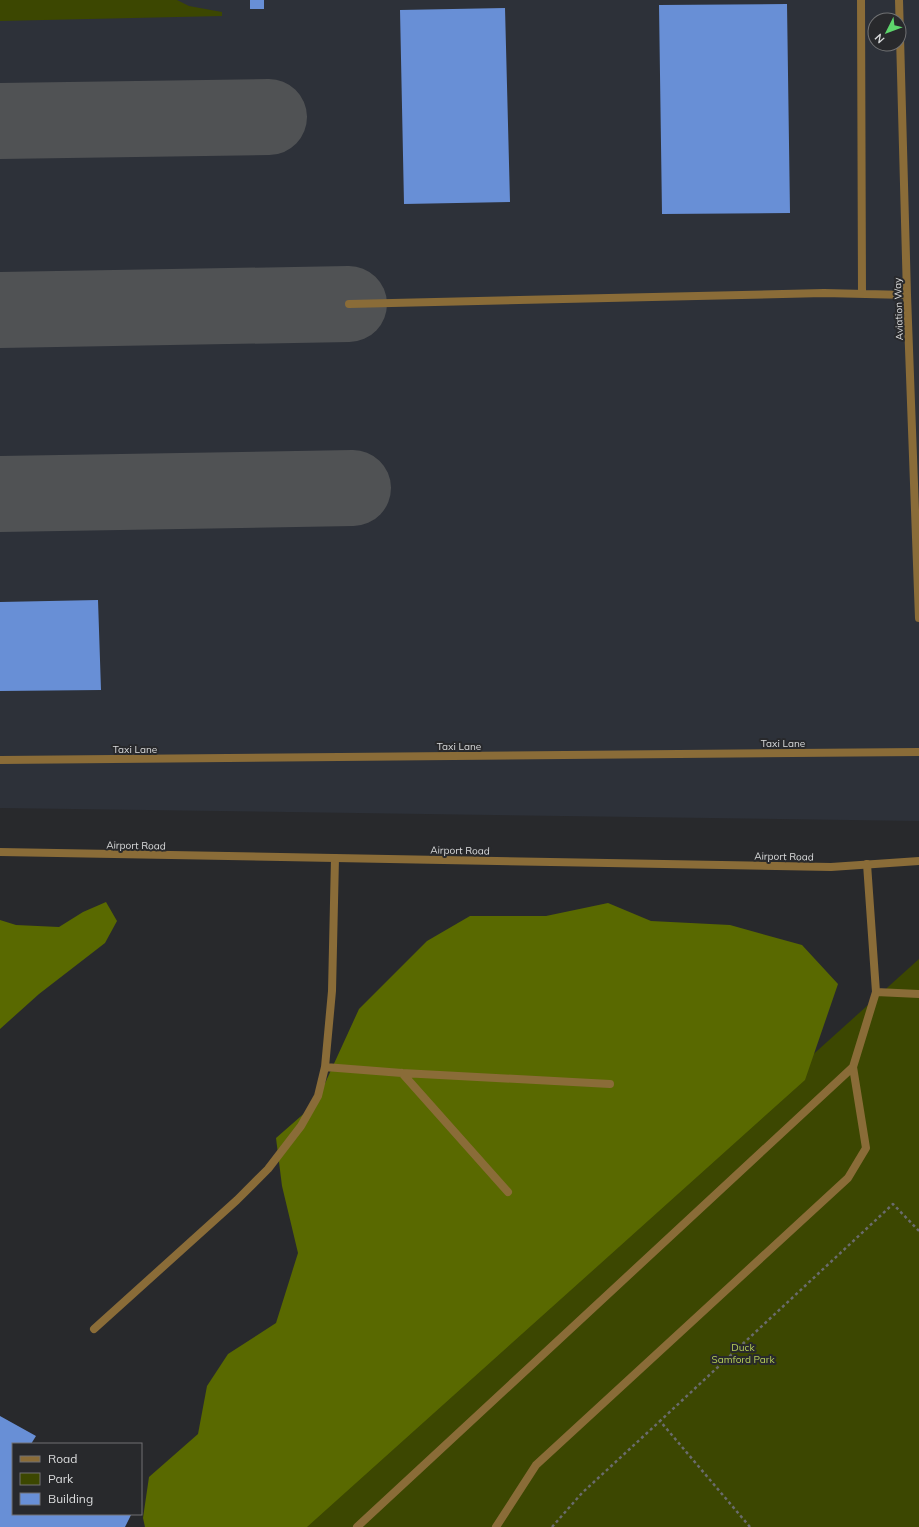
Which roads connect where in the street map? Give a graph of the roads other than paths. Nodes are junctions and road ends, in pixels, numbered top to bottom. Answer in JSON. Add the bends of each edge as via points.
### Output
{"nodes":[{"id":1,"x":861,"y":0,"type":"edge"},
{"id":2,"x":899,"y":0,"type":"edge"},
{"id":3,"x":862,"y":294,"type":"junction"},
{"id":4,"x":907,"y":295,"type":"junction"},
{"id":5,"x":349,"y":304,"type":"dead end"},
{"id":6,"x":919,"y":618,"type":"edge"},
{"id":7,"x":919,"y":752,"type":"edge"},
{"id":8,"x":0,"y":760,"type":"edge"},
{"id":9,"x":0,"y":852,"type":"edge"},
{"id":10,"x":335,"y":858,"type":"junction"},
{"id":11,"x":919,"y":861,"type":"edge"},
{"id":12,"x":867,"y":864,"type":"junction"},
{"id":13,"x":876,"y":992,"type":"junction"},
{"id":14,"x":919,"y":994,"type":"edge"},
{"id":15,"x":325,"y":1067,"type":"junction"},
{"id":16,"x":853,"y":1067,"type":"junction"},
{"id":17,"x":402,"y":1073,"type":"junction"},
{"id":18,"x":610,"y":1084,"type":"dead end"},
{"id":19,"x":508,"y":1192,"type":"dead end"},
{"id":20,"x":94,"y":1329,"type":"dead end"},
{"id":21,"x":357,"y":1527,"type":"edge"},
{"id":22,"x":496,"y":1527,"type":"edge"}],
"edges":[{"from":1,"to":3,"type":"street"},
{"from":2,"to":4,"type":"street","name":"Aviation Way"},
{"from":3,"to":4,"type":"street"},
{"from":3,"to":5,"type":"street"},
{"from":4,"to":6,"type":"street","name":"Aviation Way"},
{"from":7,"to":8,"type":"street","name":"Taxi Lane"},
{"from":9,"to":10,"type":"street","name":"Airport Road"},
{"from":10,"to":12,"type":"street","name":"Airport Road","via":[[831,866]]},
{"from":10,"to":15,"type":"street","via":[[332,991]]},
{"from":11,"to":12,"type":"street","name":"Airport Road"},
{"from":12,"to":13,"type":"street"},
{"from":13,"to":14,"type":"street"},
{"from":13,"to":16,"type":"street"},
{"from":15,"to":17,"type":"street"},
{"from":15,"to":20,"type":"street","via":[[318,1096],[301,1126],[268,1169]]},
{"from":16,"to":21,"type":"street"},
{"from":16,"to":22,"type":"street","via":[[866,1148],[848,1178],[536,1465]]},
{"from":17,"to":18,"type":"street"},
{"from":17,"to":19,"type":"street"}]}
